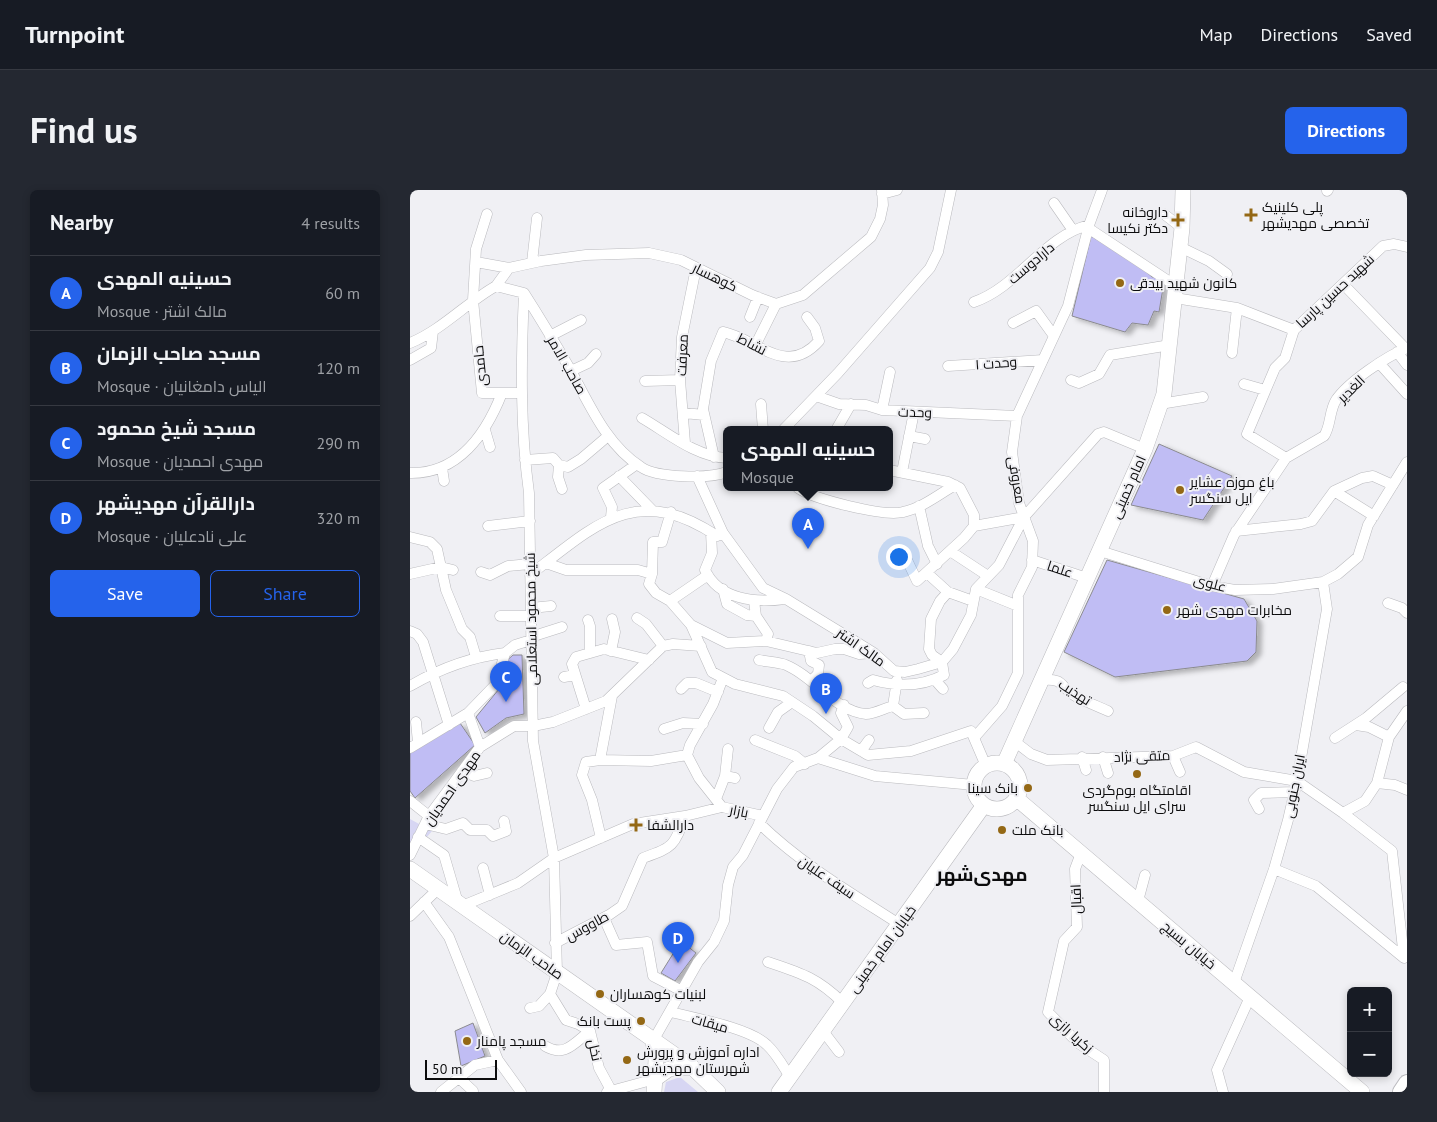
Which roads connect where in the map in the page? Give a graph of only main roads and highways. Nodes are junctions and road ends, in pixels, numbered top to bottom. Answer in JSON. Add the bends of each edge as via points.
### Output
{"nodes":[{"id":1,"x":1407,"y":1083,"type":"edge"},
{"id":2,"x":1401,"y":1092,"type":"edge"}],
"edges":[{"from":1,"to":2,"type":"main road"}]}
